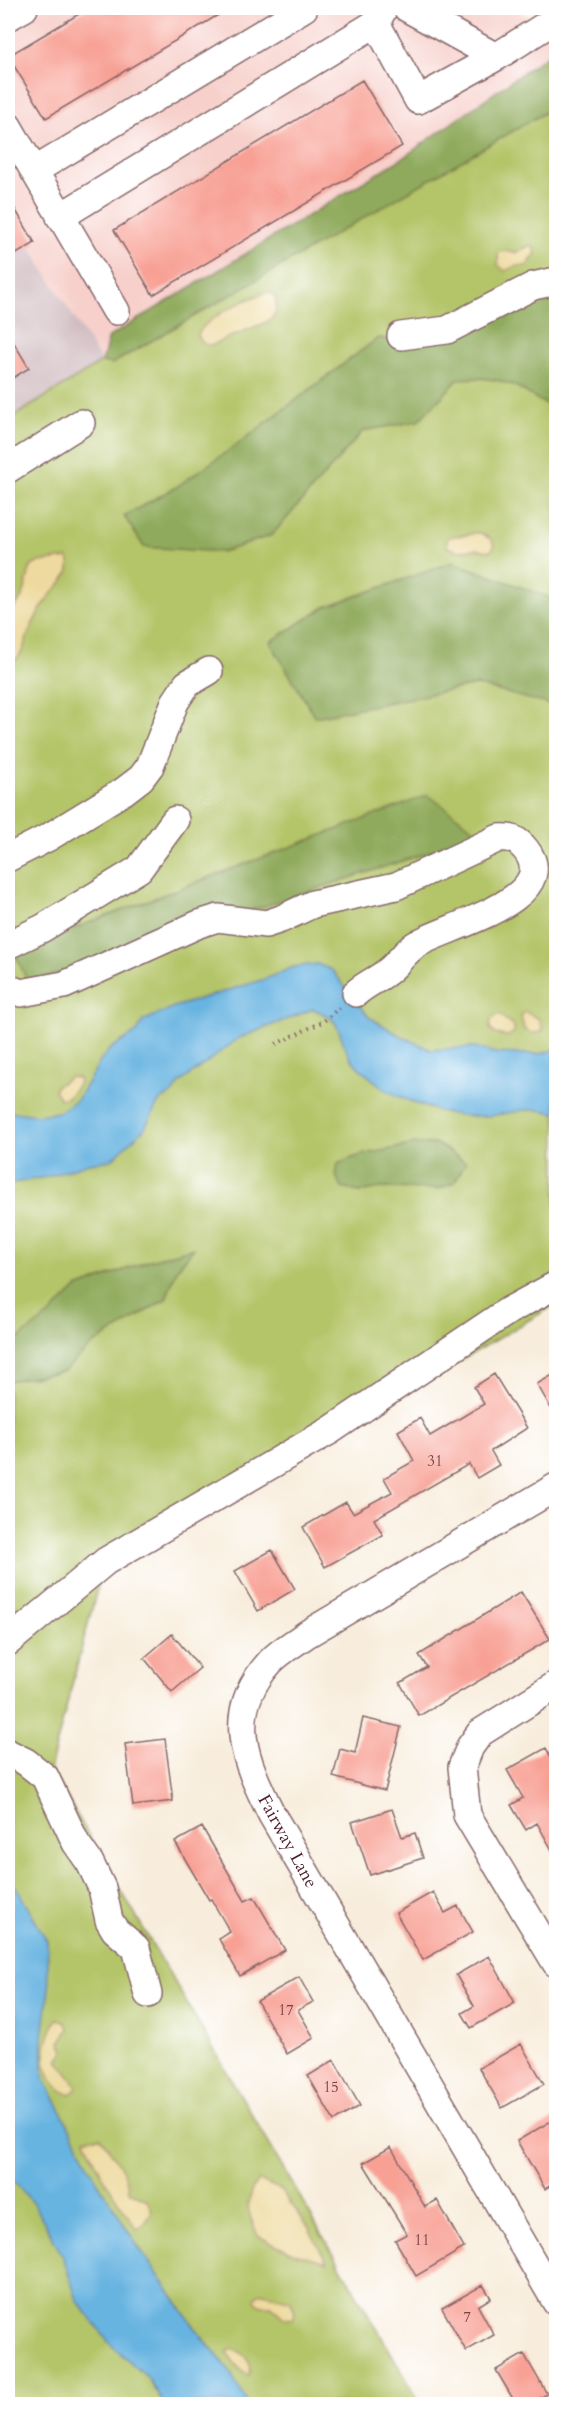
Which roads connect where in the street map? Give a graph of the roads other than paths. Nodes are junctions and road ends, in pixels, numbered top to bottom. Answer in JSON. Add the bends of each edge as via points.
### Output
{"nodes":[{"id":1,"x":24,"y":8,"type":"edge"},
{"id":2,"x":304,"y":8,"type":"edge"},
{"id":3,"x":407,"y":8,"type":"edge"},
{"id":4,"x":380,"y":15,"type":"edge"},
{"id":5,"x":8,"y":17,"type":"edge"},
{"id":6,"x":546,"y":26,"type":"edge"},
{"id":7,"x":496,"y":57,"type":"junction"},
{"id":8,"x":8,"y":126,"type":"edge"},
{"id":9,"x":34,"y":171,"type":"junction"},
{"id":10,"x":60,"y":217,"type":"junction"},
{"id":11,"x":556,"y":281,"type":"edge"},
{"id":12,"x":116,"y":311,"type":"dead end"},
{"id":13,"x":401,"y":336,"type":"dead end"},
{"id":14,"x":81,"y":423,"type":"dead end"},
{"id":15,"x":8,"y":469,"type":"edge"},
{"id":16,"x":209,"y":671,"type":"dead end"},
{"id":17,"x":175,"y":820,"type":"dead end"},
{"id":18,"x":8,"y":858,"type":"edge"},
{"id":19,"x":8,"y":945,"type":"edge"},
{"id":20,"x":8,"y":988,"type":"edge"},
{"id":21,"x":356,"y":993,"type":"dead end"},
{"id":22,"x":556,"y":1285,"type":"edge"},
{"id":23,"x":556,"y":1487,"type":"edge"},
{"id":24,"x":8,"y":1642,"type":"edge"},
{"id":25,"x":556,"y":1685,"type":"edge"},
{"id":26,"x":8,"y":1753,"type":"edge"},
{"id":27,"x":556,"y":1963,"type":"edge"},
{"id":28,"x":148,"y":1994,"type":"dead end"},
{"id":29,"x":556,"y":2302,"type":"edge"}],
"edges":[{"from":1,"to":5,"type":"street"},
{"from":2,"to":9,"type":"street"},
{"from":3,"to":7,"type":"street"},
{"from":4,"to":7,"type":"street","via":[[418,99]]},
{"from":4,"to":10,"type":"street"},
{"from":6,"to":7,"type":"street"},
{"from":8,"to":9,"type":"street"},
{"from":9,"to":10,"type":"street"},
{"from":10,"to":12,"type":"street"},
{"from":11,"to":13,"type":"street","via":[[533,286],[447,330]]},
{"from":14,"to":15,"type":"street"},
{"from":16,"to":18,"type":"street","via":[[187,684],[175,702],[150,766],[141,778],[49,837]]},
{"from":17,"to":19,"type":"street","via":[[139,869]]},
{"from":20,"to":21,"type":"street","via":[[21,993],[64,985],[198,924],[218,918],[266,924],[313,904],[396,886],[499,838],[511,837],[521,843],[530,854],[532,878],[509,904],[416,944],[387,973]]},
{"from":22,"to":24,"type":"street","via":[[508,1311],[332,1430],[106,1561]]},
{"from":23,"to":29,"type":"street","name":"Fairway Lane","via":[[307,1634],[271,1661],[248,1694],[241,1730],[253,1778],[272,1815]]},
{"from":25,"to":27,"type":"street","via":[[480,1733],[462,1767],[468,1815]]},
{"from":26,"to":28,"type":"street","via":[[45,1777],[98,1880],[110,1920],[135,1948]]}]}
